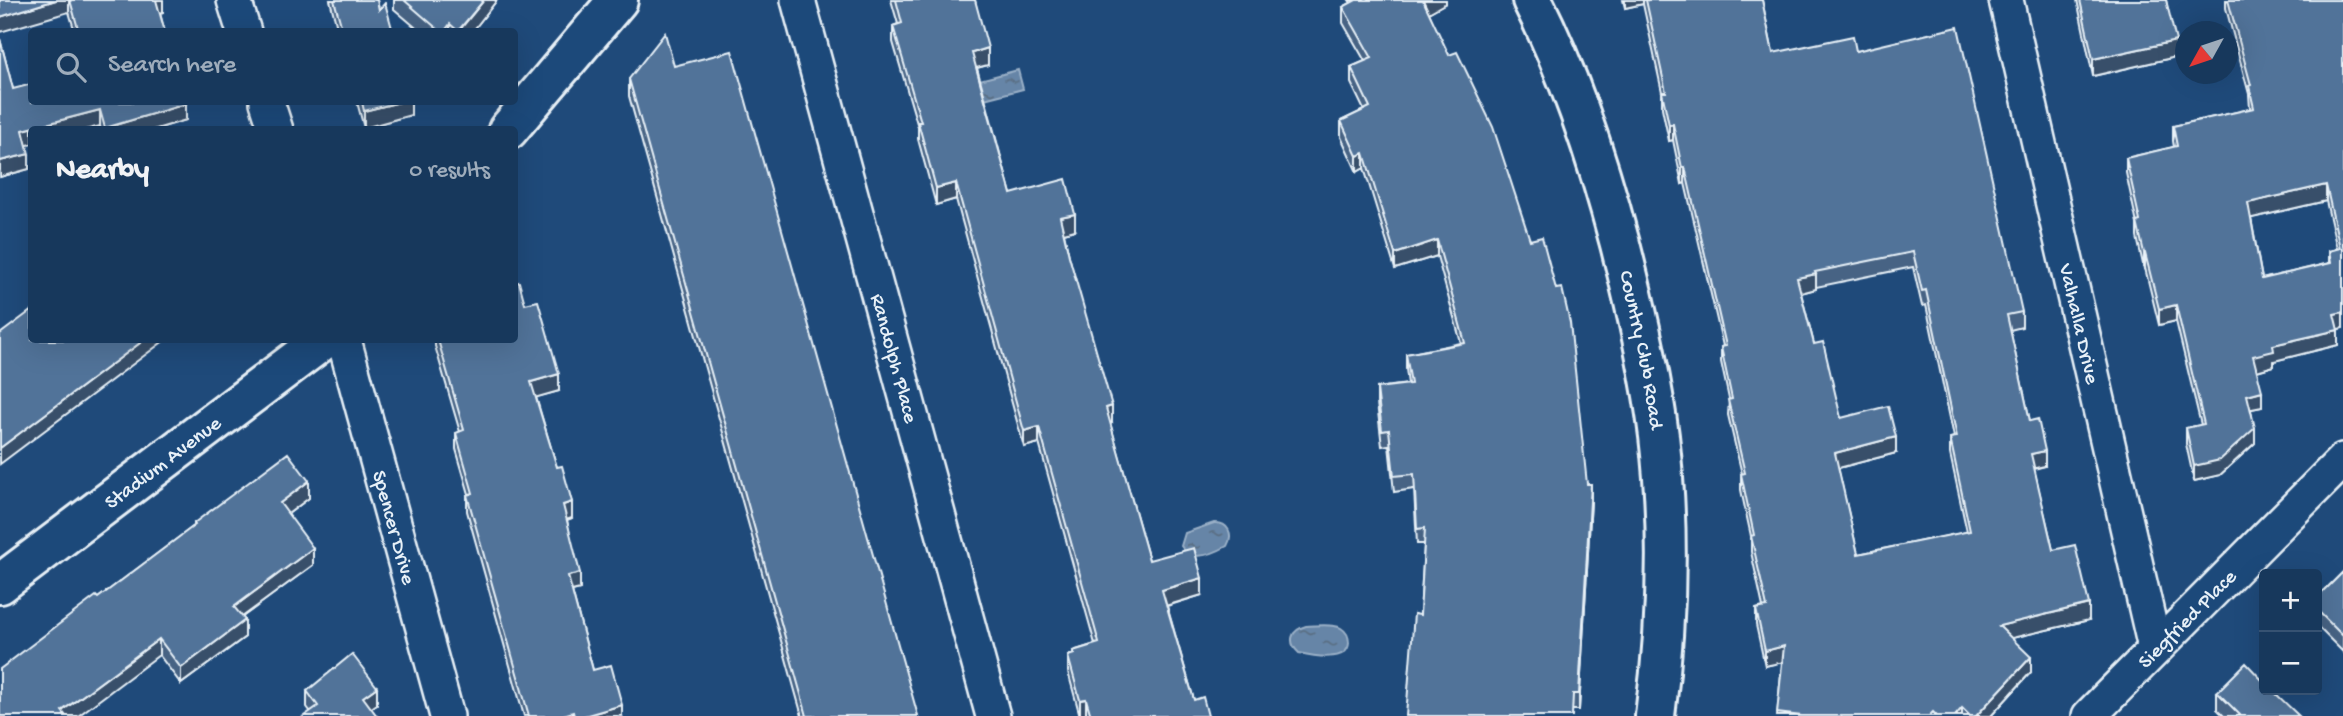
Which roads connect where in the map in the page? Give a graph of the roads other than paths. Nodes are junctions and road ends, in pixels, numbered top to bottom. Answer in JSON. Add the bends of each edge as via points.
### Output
{"nodes":[{"id":1,"x":234,"y":0,"type":"edge"},
{"id":2,"x":618,"y":0,"type":"edge"},
{"id":3,"x":799,"y":0,"type":"edge"},
{"id":4,"x":1532,"y":0,"type":"edge"},
{"id":5,"x":2006,"y":0,"type":"edge"},
{"id":6,"x":243,"y":28,"type":"edge"},
{"id":7,"x":268,"y":105,"type":"edge"},
{"id":8,"x":275,"y":126,"type":"edge"},
{"id":9,"x":511,"y":126,"type":"edge"},
{"id":10,"x":319,"y":343,"type":"edge"},
{"id":11,"x":345,"y":343,"type":"edge"},
{"id":12,"x":2343,"y":460,"type":"edge"},
{"id":13,"x":0,"y":584,"type":"edge"},
{"id":14,"x":2155,"y":648,"type":"junction"},
{"id":15,"x":447,"y":716,"type":"edge"},
{"id":16,"x":993,"y":716,"type":"edge"},
{"id":17,"x":1655,"y":716,"type":"edge"},
{"id":18,"x":2089,"y":716,"type":"edge"}],
"edges":[{"from":1,"to":6,"type":"street"},
{"from":2,"to":9,"type":"street"},
{"from":3,"to":16,"type":"street","name":"Randolph Place"},
{"from":4,"to":17,"type":"street","name":"Country Club Road","via":[[1564,69],[1597,161],[1628,273],[1651,385],[1665,536],[1663,642]]},
{"from":5,"to":14,"type":"street","name":"Valhalla Drive"},
{"from":7,"to":8,"type":"street"},
{"from":10,"to":13,"type":"street","name":"Stadium Avenue"},
{"from":11,"to":15,"type":"street","name":"Spencer Drive"},
{"from":12,"to":14,"type":"street","name":"Siegfried Place"},
{"from":14,"to":18,"type":"street","name":"Siegfried Place"}]}
